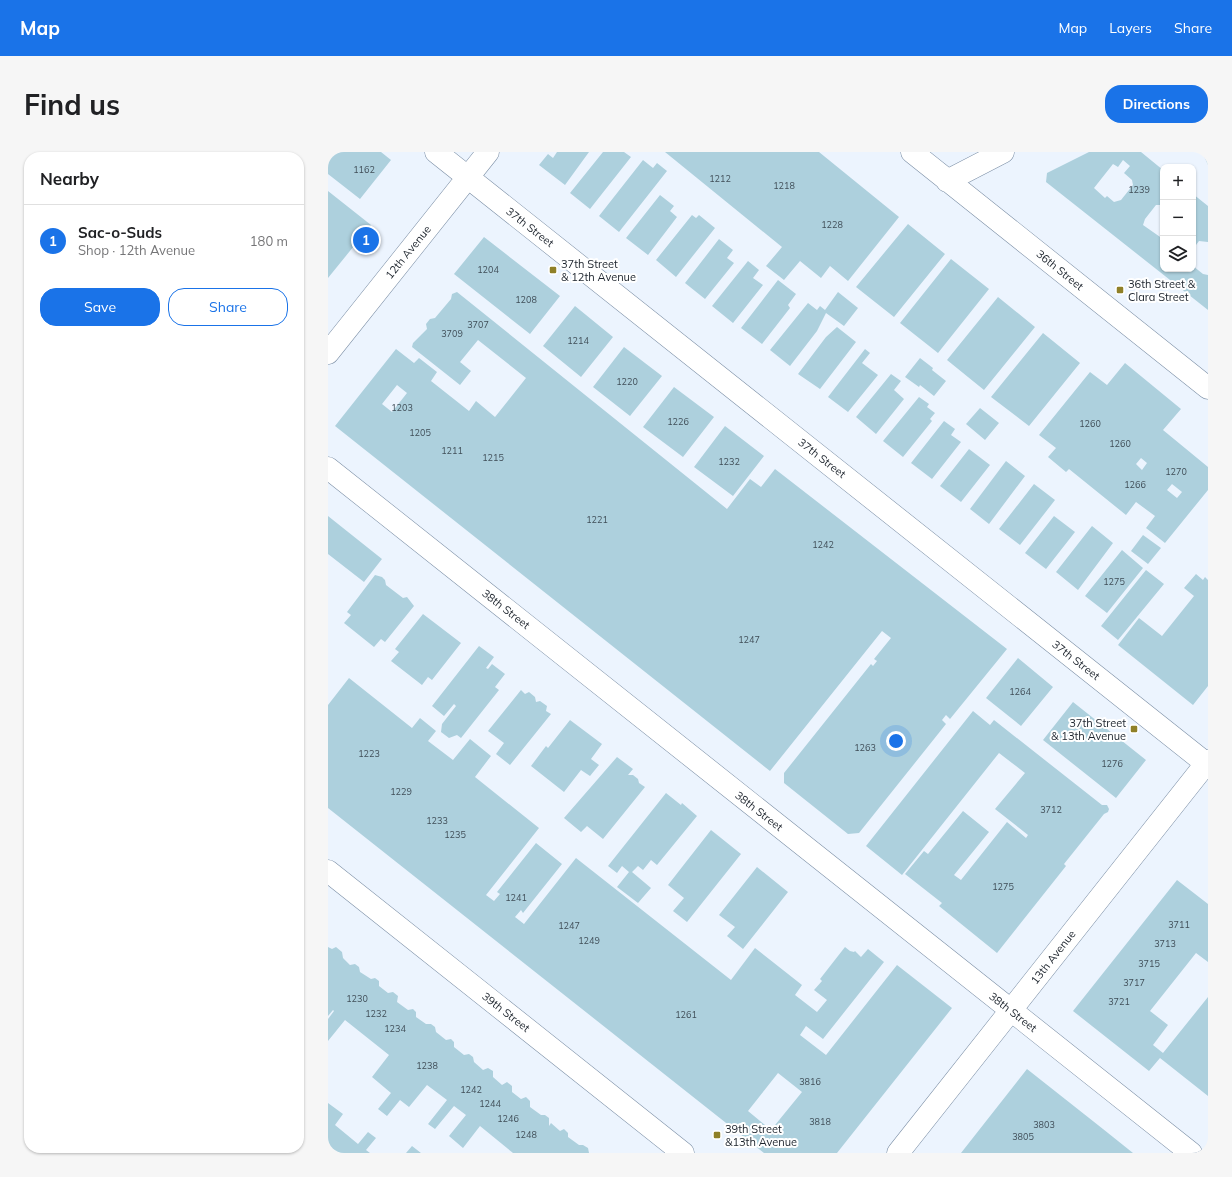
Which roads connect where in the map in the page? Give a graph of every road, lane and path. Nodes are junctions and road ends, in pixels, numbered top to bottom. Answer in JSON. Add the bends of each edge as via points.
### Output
{"nodes":[{"id":1,"x":436,"y":152,"type":"edge"},
{"id":2,"x":488,"y":152,"type":"edge"},
{"id":3,"x":912,"y":152,"type":"edge"},
{"id":4,"x":1003,"y":152,"type":"edge"},
{"id":5,"x":468,"y":178,"type":"junction"},
{"id":6,"x":947,"y":180,"type":"junction"},
{"id":7,"x":328,"y":353,"type":"edge"},
{"id":8,"x":1208,"y":388,"type":"edge"},
{"id":9,"x":328,"y":468,"type":"edge"},
{"id":10,"x":1207,"y":763,"type":"edge"},
{"id":11,"x":328,"y":871,"type":"edge"},
{"id":12,"x":1010,"y":1010,"type":"junction"},
{"id":13,"x":683,"y":1153,"type":"edge"},
{"id":14,"x":898,"y":1153,"type":"edge"},
{"id":15,"x":1191,"y":1153,"type":"edge"}],
"edges":[{"from":1,"to":5,"type":"street","name":"37th Street"},
{"from":2,"to":5,"type":"street","name":"12th Avenue"},
{"from":3,"to":6,"type":"street","name":"36th Street"},
{"from":4,"to":6,"type":"street"},
{"from":5,"to":7,"type":"street","name":"12th Avenue"},
{"from":5,"to":10,"type":"street","name":"37th Street"},
{"from":6,"to":8,"type":"street","name":"36th Street"},
{"from":9,"to":12,"type":"street","name":"38th Street"},
{"from":10,"to":12,"type":"street","name":"13th Avenue"},
{"from":11,"to":13,"type":"street","name":"39th Street"},
{"from":12,"to":14,"type":"street","name":"13th Avenue"},
{"from":12,"to":15,"type":"street","name":"38th Street"}]}
